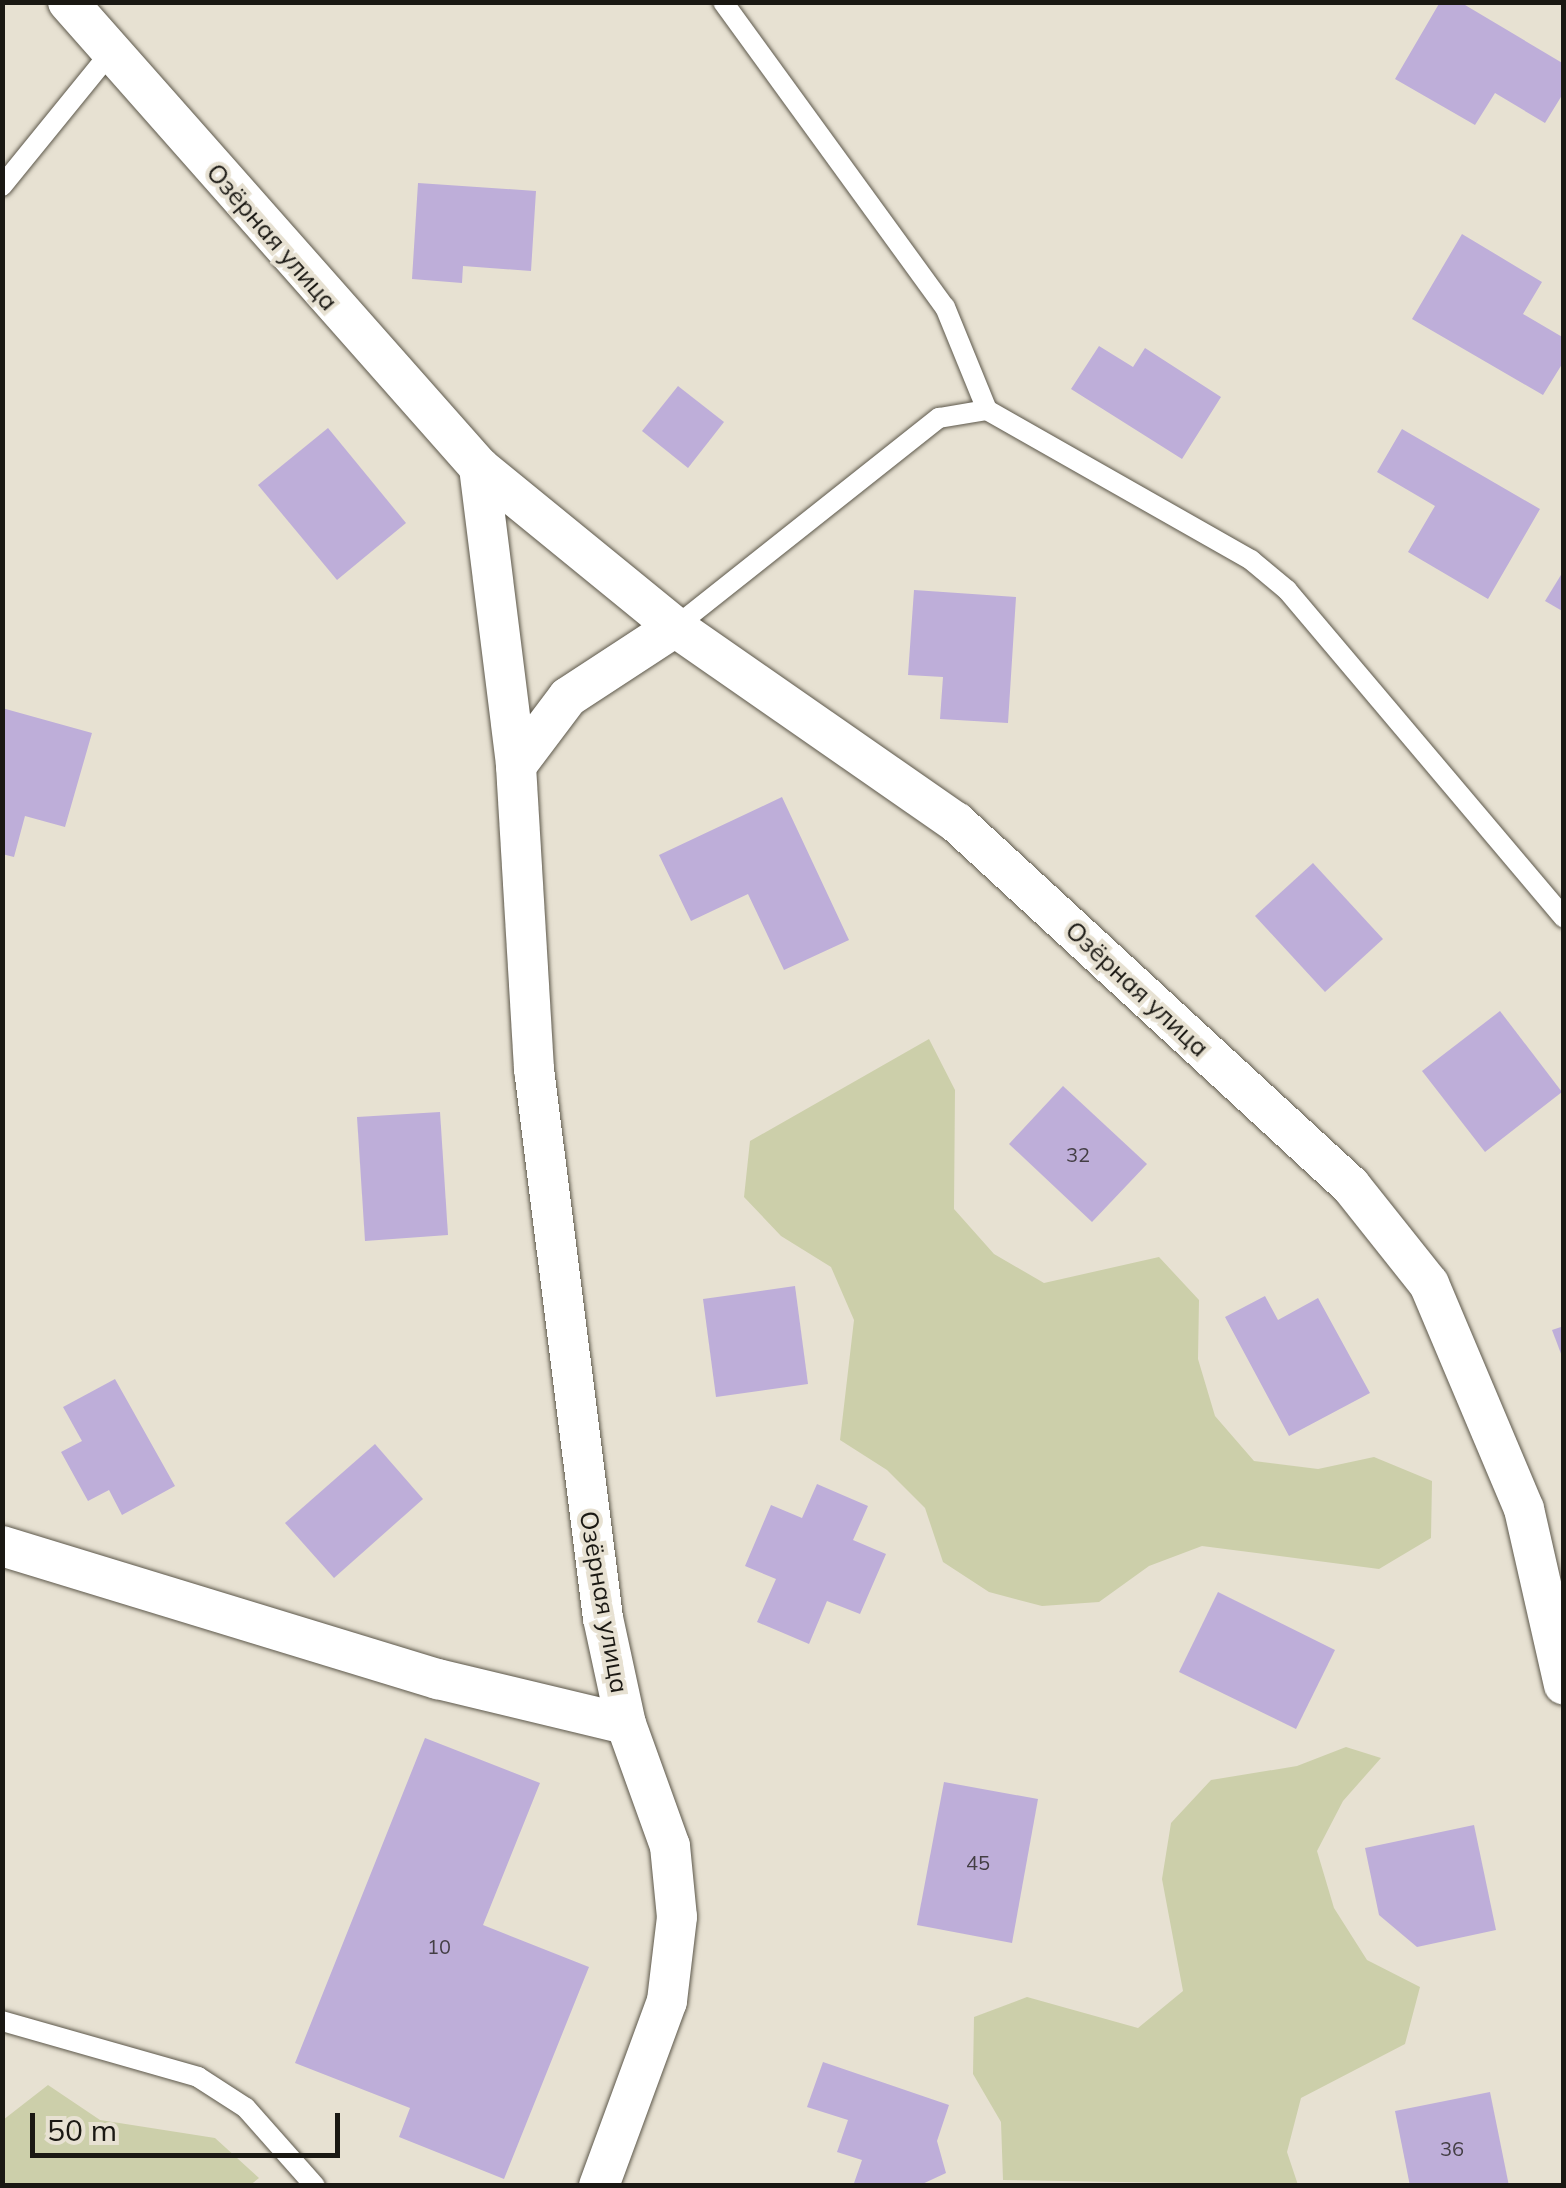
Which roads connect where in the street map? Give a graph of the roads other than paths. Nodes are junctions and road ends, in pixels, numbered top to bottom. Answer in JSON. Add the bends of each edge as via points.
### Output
{"nodes":[{"id":1,"x":68,"y":2,"type":"edge"},
{"id":2,"x":723,"y":2,"type":"edge"},
{"id":3,"x":111,"y":52,"type":"junction"},
{"id":4,"x":2,"y":186,"type":"edge"},
{"id":5,"x":987,"y":410,"type":"junction"},
{"id":6,"x":480,"y":466,"type":"junction"},
{"id":7,"x":674,"y":627,"type":"junction"},
{"id":8,"x":516,"y":766,"type":"junction"},
{"id":9,"x":1564,"y":918,"type":"edge"},
{"id":10,"x":2,"y":1546,"type":"edge"},
{"id":11,"x":1564,"y":1685,"type":"edge"},
{"id":12,"x":626,"y":1724,"type":"junction"},
{"id":13,"x":2,"y":2021,"type":"edge"},
{"id":14,"x":316,"y":2186,"type":"edge"},
{"id":15,"x":599,"y":2186,"type":"edge"}],
"edges":[{"from":1,"to":3,"type":"street","name":"Озёрная улица"},
{"from":2,"to":5,"type":"lane","via":[[945,307]]},
{"from":3,"to":4,"type":"lane"},
{"from":3,"to":6,"type":"street","name":"Озёрная улица"},
{"from":5,"to":7,"type":"lane","via":[[940,418]]},
{"from":5,"to":9,"type":"lane","via":[[1251,560],[1287,590]]},
{"from":6,"to":7,"type":"street","name":"Озёрная улица"},
{"from":6,"to":8,"type":"street","name":"Озёрная улица"},
{"from":7,"to":8,"type":"street","via":[[568,696]]},
{"from":7,"to":11,"type":"street","name":"Озёрная улица","via":[[956,822],[1351,1186],[1428,1284],[1488,1422],[1524,1508]]},
{"from":8,"to":12,"type":"street","name":"Озёрная улица","via":[[539,1108],[603,1618]]},
{"from":10,"to":12,"type":"street","name":"Озёрная улица","via":[[438,1679]]},
{"from":12,"to":15,"type":"street","name":"Озёрная улица","via":[[670,1846],[678,1917],[666,2001]]},
{"from":13,"to":14,"type":"lane","via":[[198,2077],[246,2108]]}]}
